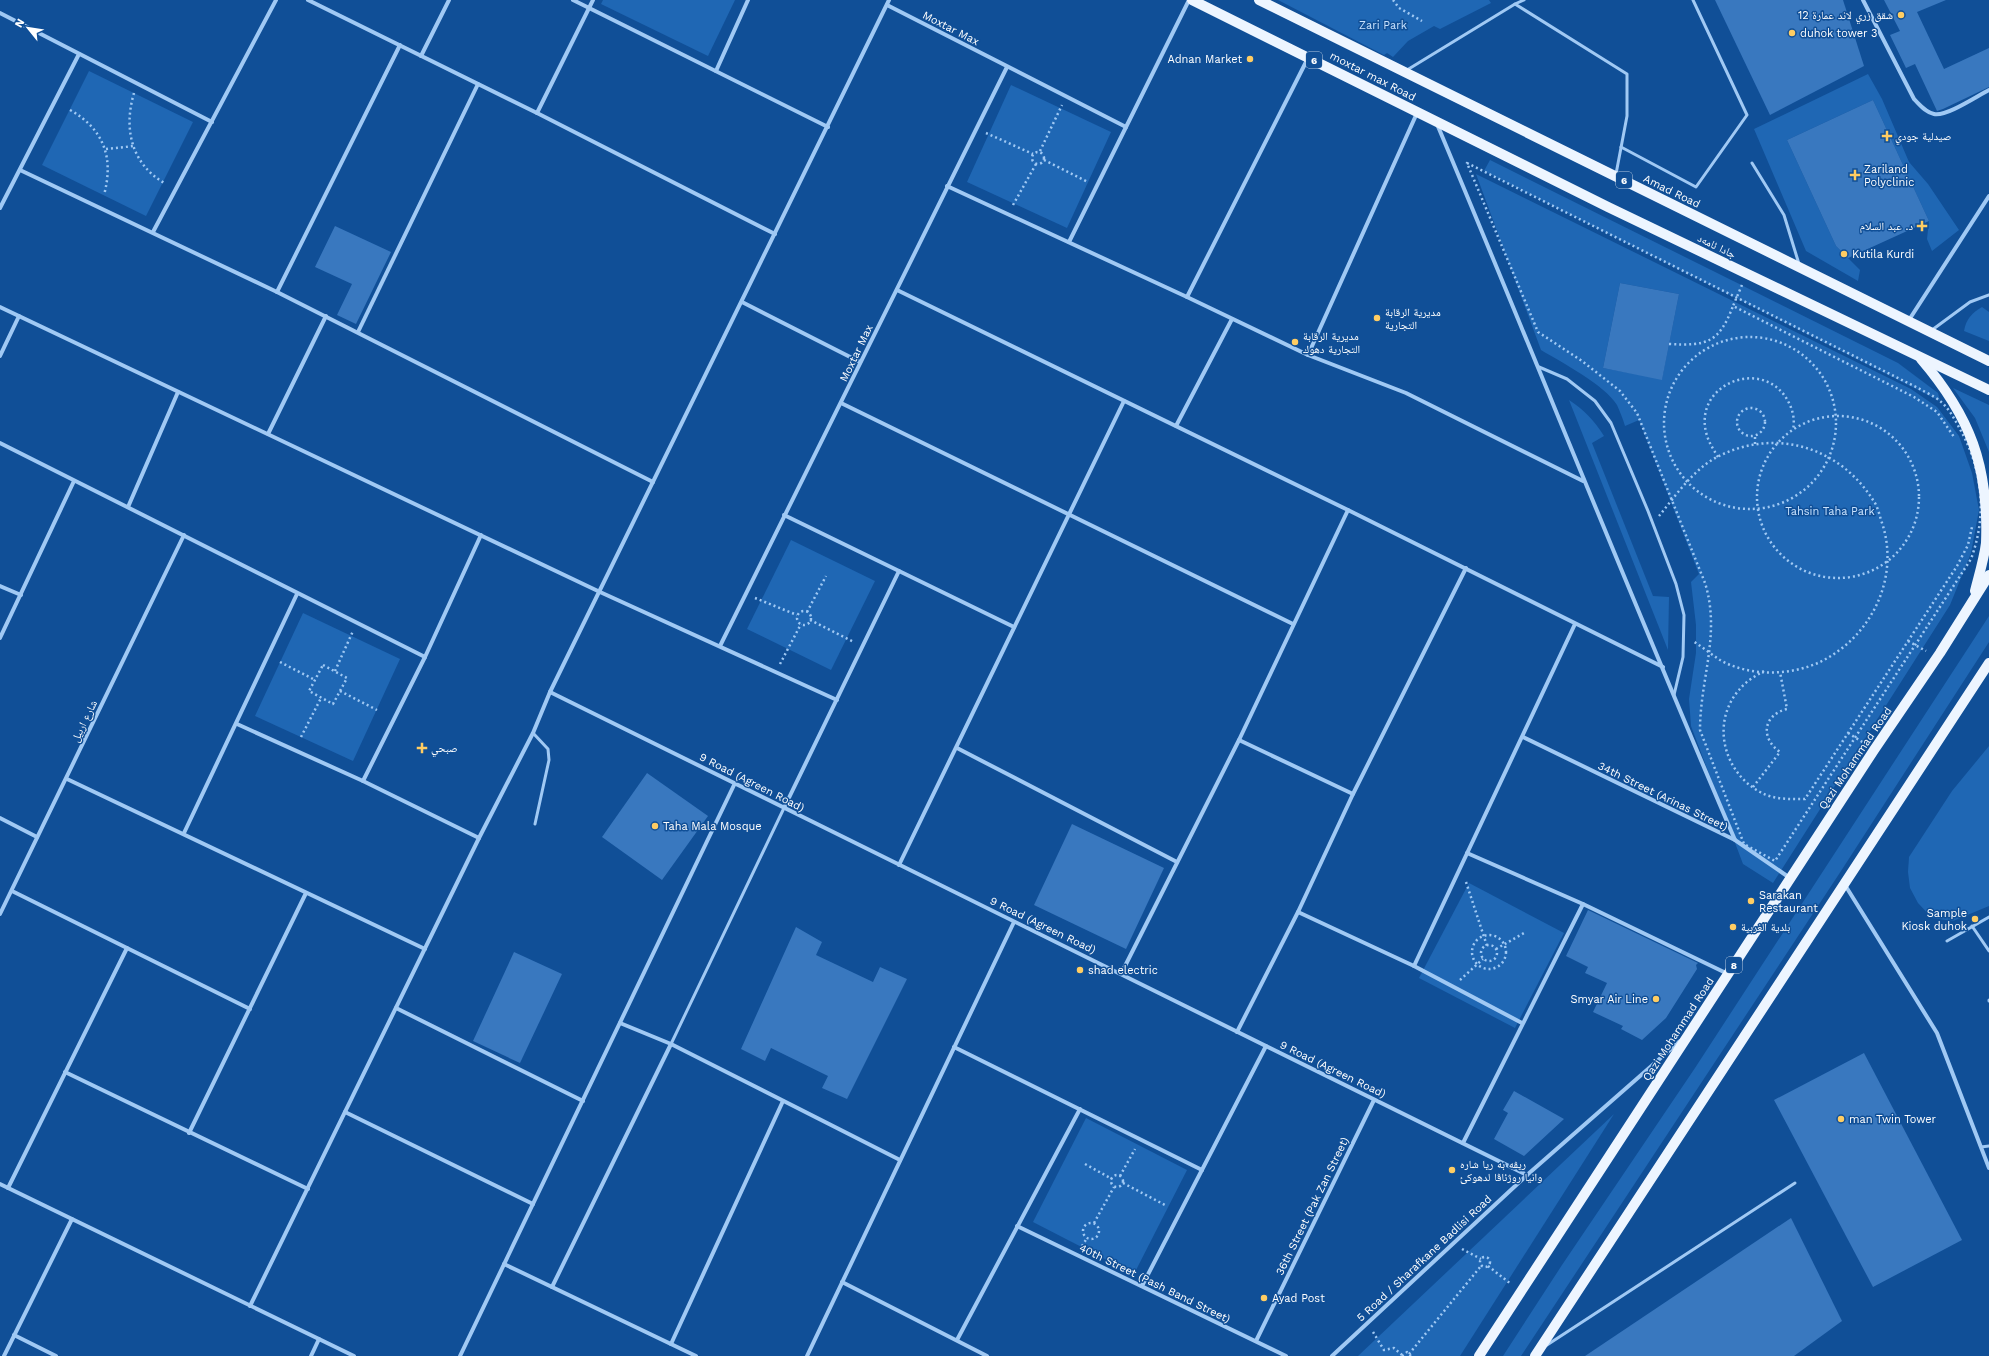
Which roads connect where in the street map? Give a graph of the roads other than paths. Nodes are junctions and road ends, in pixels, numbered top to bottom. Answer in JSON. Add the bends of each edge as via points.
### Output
{"nodes":[{"id":1,"x":276,"y":0,"type":"edge"},
{"id":2,"x":308,"y":0,"type":"edge"},
{"id":3,"x":449,"y":0,"type":"edge"},
{"id":4,"x":573,"y":0,"type":"edge"},
{"id":5,"x":593,"y":0,"type":"edge"},
{"id":6,"x":748,"y":0,"type":"edge"},
{"id":7,"x":889,"y":0,"type":"edge"},
{"id":8,"x":1190,"y":0,"type":"edge"},
{"id":9,"x":1259,"y":0,"type":"edge"},
{"id":10,"x":1524,"y":0,"type":"edge"},
{"id":11,"x":1693,"y":0,"type":"edge"},
{"id":12,"x":1863,"y":0,"type":"edge"},
{"id":13,"x":1515,"y":4,"type":"junction"},
{"id":14,"x":887,"y":5,"type":"junction"},
{"id":15,"x":589,"y":8,"type":"junction"},
{"id":16,"x":0,"y":14,"type":"edge"},
{"id":17,"x":400,"y":45,"type":"junction"},
{"id":18,"x":79,"y":54,"type":"junction"},
{"id":19,"x":421,"y":56,"type":"junction"},
{"id":20,"x":1309,"y":57,"type":"junction"},
{"id":21,"x":1006,"y":67,"type":"junction"},
{"id":22,"x":716,"y":71,"type":"junction"},
{"id":23,"x":1404,"y":72,"type":"junction"},
{"id":24,"x":478,"y":84,"type":"junction"},
{"id":25,"x":1989,"y":90,"type":"edge"},
{"id":26,"x":1417,"y":112,"type":"junction"},
{"id":27,"x":537,"y":113,"type":"junction"},
{"id":28,"x":1436,"y":121,"type":"junction"},
{"id":29,"x":212,"y":122,"type":"junction"},
{"id":30,"x":828,"y":127,"type":"junction"},
{"id":31,"x":1126,"y":127,"type":"junction"},
{"id":32,"x":1621,"y":147,"type":"junction"},
{"id":33,"x":1752,"y":163,"type":"dead end"},
{"id":34,"x":20,"y":170,"type":"junction"},
{"id":35,"x":1616,"y":176,"type":"junction"},
{"id":36,"x":947,"y":186,"type":"junction"},
{"id":37,"x":1989,"y":196,"type":"edge"},
{"id":38,"x":0,"y":208,"type":"edge"},
{"id":39,"x":153,"y":232,"type":"junction"},
{"id":40,"x":775,"y":234,"type":"junction"},
{"id":41,"x":1069,"y":242,"type":"junction"},
{"id":42,"x":1800,"y":267,"type":"junction"},
{"id":43,"x":897,"y":290,"type":"junction"},
{"id":44,"x":277,"y":292,"type":"junction"},
{"id":45,"x":1989,"y":295,"type":"edge"},
{"id":46,"x":1187,"y":297,"type":"junction"},
{"id":47,"x":742,"y":302,"type":"junction"},
{"id":48,"x":0,"y":307,"type":"edge"},
{"id":49,"x":19,"y":316,"type":"junction"},
{"id":50,"x":326,"y":316,"type":"junction"},
{"id":51,"x":1232,"y":319,"type":"junction"},
{"id":52,"x":1908,"y":321,"type":"junction"},
{"id":53,"x":358,"y":332,"type":"junction"},
{"id":54,"x":1930,"y":332,"type":"junction"},
{"id":55,"x":1969,"y":352,"type":"junction"},
{"id":56,"x":1989,"y":354,"type":"edge"},
{"id":57,"x":1308,"y":355,"type":"junction"},
{"id":58,"x":0,"y":356,"type":"edge"},
{"id":59,"x":1918,"y":356,"type":"junction"},
{"id":60,"x":1989,"y":361,"type":"edge"},
{"id":61,"x":860,"y":362,"type":"junction"},
{"id":62,"x":1539,"y":367,"type":"junction"},
{"id":63,"x":1989,"y":390,"type":"edge"},
{"id":64,"x":178,"y":392,"type":"junction"},
{"id":65,"x":1124,"y":401,"type":"junction"},
{"id":66,"x":841,"y":403,"type":"junction"},
{"id":67,"x":1176,"y":426,"type":"junction"},
{"id":68,"x":268,"y":434,"type":"junction"},
{"id":69,"x":1,"y":446,"type":"edge"},
{"id":70,"x":74,"y":481,"type":"junction"},
{"id":71,"x":1583,"y":481,"type":"junction"},
{"id":72,"x":653,"y":482,"type":"junction"},
{"id":73,"x":128,"y":507,"type":"junction"},
{"id":74,"x":1348,"y":510,"type":"junction"},
{"id":75,"x":784,"y":515,"type":"junction"},
{"id":76,"x":1068,"y":515,"type":"junction"},
{"id":77,"x":184,"y":534,"type":"junction"},
{"id":78,"x":481,"y":535,"type":"junction"},
{"id":79,"x":1466,"y":568,"type":"junction"},
{"id":80,"x":899,"y":571,"type":"junction"},
{"id":81,"x":1989,"y":575,"type":"edge"},
{"id":82,"x":0,"y":586,"type":"edge"},
{"id":83,"x":600,"y":592,"type":"junction"},
{"id":84,"x":297,"y":594,"type":"junction"},
{"id":85,"x":20,"y":595,"type":"junction"},
{"id":86,"x":1974,"y":597,"type":"junction"},
{"id":87,"x":1293,"y":624,"type":"junction"},
{"id":88,"x":1575,"y":624,"type":"junction"},
{"id":89,"x":1014,"y":627,"type":"junction"},
{"id":90,"x":0,"y":638,"type":"edge"},
{"id":91,"x":720,"y":646,"type":"junction"},
{"id":92,"x":425,"y":657,"type":"junction"},
{"id":93,"x":1989,"y":662,"type":"edge"},
{"id":94,"x":1663,"y":667,"type":"junction"},
{"id":95,"x":1989,"y":668,"type":"edge"},
{"id":96,"x":1979,"y":678,"type":"junction"},
{"id":97,"x":550,"y":692,"type":"junction"},
{"id":98,"x":1673,"y":697,"type":"junction"},
{"id":99,"x":837,"y":700,"type":"junction"},
{"id":100,"x":237,"y":724,"type":"junction"},
{"id":101,"x":533,"y":733,"type":"junction"},
{"id":102,"x":1523,"y":737,"type":"junction"},
{"id":103,"x":1239,"y":740,"type":"junction"},
{"id":104,"x":957,"y":748,"type":"junction"},
{"id":105,"x":67,"y":778,"type":"junction"},
{"id":106,"x":363,"y":781,"type":"junction"},
{"id":107,"x":735,"y":783,"type":"junction"},
{"id":108,"x":1353,"y":794,"type":"junction"},
{"id":109,"x":784,"y":808,"type":"junction"},
{"id":110,"x":0,"y":818,"type":"edge"},
{"id":111,"x":535,"y":824,"type":"dead end"},
{"id":112,"x":184,"y":833,"type":"junction"},
{"id":113,"x":37,"y":837,"type":"junction"},
{"id":114,"x":479,"y":838,"type":"junction"},
{"id":115,"x":1734,"y":840,"type":"junction"},
{"id":116,"x":1467,"y":853,"type":"junction"},
{"id":117,"x":1177,"y":862,"type":"junction"},
{"id":118,"x":899,"y":864,"type":"junction"},
{"id":119,"x":1791,"y":878,"type":"junction"},
{"id":120,"x":1844,"y":884,"type":"junction"},
{"id":121,"x":12,"y":891,"type":"junction"},
{"id":122,"x":306,"y":893,"type":"junction"},
{"id":123,"x":1583,"y":904,"type":"junction"},
{"id":124,"x":1298,"y":912,"type":"junction"},
{"id":125,"x":0,"y":914,"type":"edge"},
{"id":126,"x":1989,"y":917,"type":"edge"},
{"id":127,"x":1014,"y":922,"type":"junction"},
{"id":128,"x":1972,"y":926,"type":"junction"},
{"id":129,"x":1947,"y":941,"type":"dead end"},
{"id":130,"x":127,"y":948,"type":"junction"},
{"id":131,"x":425,"y":949,"type":"junction"},
{"id":132,"x":1989,"y":951,"type":"edge"},
{"id":133,"x":1414,"y":966,"type":"junction"},
{"id":134,"x":1121,"y":974,"type":"junction"},
{"id":135,"x":1728,"y":974,"type":"junction"},
{"id":136,"x":250,"y":1008,"type":"junction"},
{"id":137,"x":396,"y":1008,"type":"junction"},
{"id":138,"x":620,"y":1023,"type":"junction"},
{"id":139,"x":1522,"y":1023,"type":"junction"},
{"id":140,"x":1691,"y":1031,"type":"junction"},
{"id":141,"x":1237,"y":1032,"type":"junction"},
{"id":142,"x":671,"y":1044,"type":"junction"},
{"id":143,"x":1266,"y":1046,"type":"junction"},
{"id":144,"x":954,"y":1047,"type":"junction"},
{"id":145,"x":65,"y":1072,"type":"junction"},
{"id":146,"x":1374,"y":1100,"type":"junction"},
{"id":147,"x":583,"y":1101,"type":"junction"},
{"id":148,"x":783,"y":1101,"type":"junction"},
{"id":149,"x":1080,"y":1109,"type":"junction"},
{"id":150,"x":345,"y":1112,"type":"junction"},
{"id":151,"x":190,"y":1133,"type":"junction"},
{"id":152,"x":1463,"y":1143,"type":"junction"},
{"id":153,"x":1989,"y":1146,"type":"edge"},
{"id":154,"x":1981,"y":1147,"type":"junction"},
{"id":155,"x":900,"y":1160,"type":"junction"},
{"id":156,"x":1989,"y":1168,"type":"edge"},
{"id":157,"x":1202,"y":1170,"type":"junction"},
{"id":158,"x":1527,"y":1175,"type":"junction"},
{"id":159,"x":1795,"y":1183,"type":"dead end"},
{"id":160,"x":0,"y":1184,"type":"edge"},
{"id":161,"x":8,"y":1188,"type":"junction"},
{"id":162,"x":308,"y":1189,"type":"junction"},
{"id":163,"x":533,"y":1204,"type":"junction"},
{"id":164,"x":72,"y":1219,"type":"junction"},
{"id":165,"x":1017,"y":1226,"type":"junction"},
{"id":166,"x":504,"y":1264,"type":"junction"},
{"id":167,"x":842,"y":1282,"type":"junction"},
{"id":168,"x":1142,"y":1286,"type":"junction"},
{"id":169,"x":552,"y":1287,"type":"junction"},
{"id":170,"x":250,"y":1306,"type":"junction"},
{"id":171,"x":14,"y":1335,"type":"junction"},
{"id":172,"x":319,"y":1339,"type":"junction"},
{"id":173,"x":957,"y":1340,"type":"junction"},
{"id":174,"x":1256,"y":1341,"type":"junction"},
{"id":175,"x":671,"y":1344,"type":"junction"},
{"id":176,"x":1537,"y":1353,"type":"edge"},
{"id":177,"x":4,"y":1356,"type":"edge"},
{"id":178,"x":56,"y":1356,"type":"edge"},
{"id":179,"x":311,"y":1356,"type":"edge"},
{"id":180,"x":354,"y":1356,"type":"edge"},
{"id":181,"x":460,"y":1356,"type":"edge"},
{"id":182,"x":696,"y":1356,"type":"edge"},
{"id":183,"x":807,"y":1356,"type":"edge"},
{"id":184,"x":987,"y":1356,"type":"edge"},
{"id":185,"x":1286,"y":1356,"type":"edge"},
{"id":186,"x":1332,"y":1356,"type":"edge"},
{"id":187,"x":1479,"y":1356,"type":"edge"}],
"edges":[{"from":1,"to":29,"type":"street"},
{"from":2,"to":17,"type":"street"},
{"from":3,"to":19,"type":"street"},
{"from":4,"to":15,"type":"street"},
{"from":5,"to":15,"type":"street"},
{"from":6,"to":22,"type":"street"},
{"from":7,"to":14,"type":"street"},
{"from":8,"to":20,"type":"main road","name":"moxtar max Road","number":"6"},
{"from":8,"to":31,"type":"street"},
{"from":9,"to":23,"type":"main road","name":"Amad Road","number":"6"},
{"from":10,"to":13,"type":"lane"},
{"from":11,"to":32,"type":"lane","via":[[1747,115],[1696,187]]},
{"from":12,"to":25,"type":"street","via":[[1914,99],[1924,110],[1935,115],[1945,113]]},
{"from":13,"to":23,"type":"lane"},
{"from":13,"to":32,"type":"lane","via":[[1627,74],[1627,116]]},
{"from":14,"to":21,"type":"street","name":"Moxtar Max"},
{"from":14,"to":30,"type":"street"},
{"from":15,"to":22,"type":"street"},
{"from":15,"to":27,"type":"street"},
{"from":16,"to":18,"type":"street"},
{"from":17,"to":19,"type":"street"},
{"from":17,"to":44,"type":"street"},
{"from":18,"to":29,"type":"street"},
{"from":18,"to":34,"type":"street"},
{"from":19,"to":24,"type":"street"},
{"from":20,"to":26,"type":"main road","name":"moxtar max Road","number":"6"},
{"from":20,"to":46,"type":"street"},
{"from":21,"to":31,"type":"street","name":"Moxtar Max"},
{"from":21,"to":36,"type":"street","name":"Moxtar Max"},
{"from":22,"to":30,"type":"street"},
{"from":23,"to":35,"type":"main road","name":"Amad Road","number":"6"},
{"from":24,"to":27,"type":"street"},
{"from":24,"to":53,"type":"street"},
{"from":26,"to":28,"type":"main road","name":"moxtar max Road","number":"6"},
{"from":26,"to":57,"type":"street"},
{"from":27,"to":40,"type":"street"},
{"from":28,"to":59,"type":"main road","name":"جادا ئامەد","number":"6"},
{"from":28,"to":62,"type":"street"},
{"from":29,"to":39,"type":"street"},
{"from":30,"to":40,"type":"street"},
{"from":31,"to":41,"type":"street"},
{"from":32,"to":35,"type":"lane"},
{"from":33,"to":42,"type":"lane","via":[[1784,215]]},
{"from":34,"to":38,"type":"street"},
{"from":34,"to":39,"type":"street"},
{"from":35,"to":42,"type":"main road","name":"Amad Road","number":"6"},
{"from":36,"to":41,"type":"street"},
{"from":36,"to":43,"type":"street","name":"Moxtar Max"},
{"from":37,"to":52,"type":"street"},
{"from":39,"to":44,"type":"street"},
{"from":40,"to":47,"type":"street"},
{"from":41,"to":46,"type":"street"},
{"from":42,"to":52,"type":"main road","name":"Amad Road","number":"6"},
{"from":43,"to":61,"type":"street","name":"Moxtar Max"},
{"from":43,"to":65,"type":"street"},
{"from":44,"to":50,"type":"street"},
{"from":45,"to":54,"type":"lane","via":[[1970,302]]},
{"from":46,"to":51,"type":"street"},
{"from":47,"to":61,"type":"street"},
{"from":47,"to":72,"type":"street"},
{"from":48,"to":49,"type":"street"},
{"from":49,"to":58,"type":"street"},
{"from":49,"to":64,"type":"street"},
{"from":50,"to":53,"type":"street"},
{"from":50,"to":68,"type":"street"},
{"from":51,"to":57,"type":"street"},
{"from":51,"to":67,"type":"street"},
{"from":52,"to":54,"type":"main road","name":"Amad Road","number":"6"},
{"from":53,"to":72,"type":"street"},
{"from":54,"to":55,"type":"main road","name":"Amad Road","number":"6"},
{"from":55,"to":56,"type":"main road"},
{"from":55,"to":60,"type":"main road","name":"Amad Road","number":"6"},
{"from":57,"to":71,"type":"street","via":[[1406,393]]},
{"from":59,"to":63,"type":"main road","name":"جادا ئامەد","number":"6"},
{"from":59,"to":86,"type":"main road","via":[[1961,410],[1976,438],[1986,472],[1986,543]]},
{"from":61,"to":66,"type":"street","name":"Moxtar Max"},
{"from":62,"to":71,"type":"street"},
{"from":62,"to":98,"type":"lane","via":[[1567,379],[1595,401],[1611,423],[1653,524],[1676,584],[1684,615],[1683,657]]},
{"from":64,"to":68,"type":"street"},
{"from":64,"to":73,"type":"street"},
{"from":65,"to":67,"type":"street"},
{"from":65,"to":76,"type":"street"},
{"from":66,"to":75,"type":"street","name":"Moxtar Max"},
{"from":66,"to":76,"type":"street"},
{"from":67,"to":74,"type":"street"},
{"from":68,"to":78,"type":"street"},
{"from":69,"to":70,"type":"street"},
{"from":70,"to":73,"type":"street"},
{"from":70,"to":85,"type":"street"},
{"from":71,"to":94,"type":"street"},
{"from":72,"to":83,"type":"street"},
{"from":73,"to":77,"type":"street"},
{"from":74,"to":79,"type":"street"},
{"from":74,"to":87,"type":"street"},
{"from":75,"to":80,"type":"street"},
{"from":75,"to":91,"type":"street","name":"Moxtar Max"},
{"from":76,"to":87,"type":"street"},
{"from":76,"to":89,"type":"street"},
{"from":77,"to":84,"type":"street"},
{"from":77,"to":105,"type":"street","name":"شارع اربيل"},
{"from":78,"to":83,"type":"street"},
{"from":78,"to":92,"type":"street"},
{"from":79,"to":88,"type":"street"},
{"from":79,"to":108,"type":"street"},
{"from":80,"to":89,"type":"street"},
{"from":80,"to":99,"type":"street"},
{"from":81,"to":86,"type":"main road","name":"Qazi Mohammad Road","number":"8"},
{"from":82,"to":85,"type":"street"},
{"from":83,"to":91,"type":"street"},
{"from":83,"to":97,"type":"street"},
{"from":84,"to":92,"type":"street"},
{"from":84,"to":100,"type":"street"},
{"from":85,"to":90,"type":"street"},
{"from":86,"to":119,"type":"main road","name":"Qazi Mohammad Road","number":"8"},
{"from":87,"to":103,"type":"street"},
{"from":88,"to":94,"type":"street"},
{"from":88,"to":102,"type":"street"},
{"from":89,"to":104,"type":"street"},
{"from":91,"to":99,"type":"street"},
{"from":92,"to":106,"type":"street"},
{"from":93,"to":96,"type":"main road"},
{"from":94,"to":98,"type":"street"},
{"from":95,"to":96,"type":"main road"},
{"from":96,"to":120,"type":"main road"},
{"from":97,"to":101,"type":"street"},
{"from":97,"to":107,"type":"street","name":"9 Road (Agreen Road)"},
{"from":98,"to":115,"type":"street"},
{"from":99,"to":109,"type":"street"},
{"from":100,"to":106,"type":"street"},
{"from":100,"to":112,"type":"street"},
{"from":101,"to":111,"type":"lane","via":[[548,749],[549,760]]},
{"from":101,"to":114,"type":"street"},
{"from":102,"to":115,"type":"street","name":"34th Street (Arinas Street)"},
{"from":102,"to":116,"type":"street"},
{"from":103,"to":108,"type":"street"},
{"from":103,"to":117,"type":"street"},
{"from":104,"to":117,"type":"street"},
{"from":104,"to":118,"type":"street"},
{"from":105,"to":112,"type":"street"},
{"from":105,"to":113,"type":"street","name":"شارع اربيل"},
{"from":106,"to":114,"type":"street"},
{"from":107,"to":109,"type":"street","name":"9 Road (Agreen Road)"},
{"from":107,"to":138,"type":"street"},
{"from":108,"to":124,"type":"street"},
{"from":109,"to":118,"type":"street","name":"9 Road (Agreen Road)"},
{"from":109,"to":142,"type":"lane"},
{"from":110,"to":113,"type":"street"},
{"from":112,"to":122,"type":"street"},
{"from":113,"to":121,"type":"street","name":"شارع اربيل"},
{"from":114,"to":131,"type":"street"},
{"from":115,"to":119,"type":"street","name":"34th Street (Arinas Street)"},
{"from":116,"to":123,"type":"street"},
{"from":116,"to":133,"type":"street"},
{"from":117,"to":134,"type":"street"},
{"from":118,"to":127,"type":"street","name":"9 Road (Agreen Road)"},
{"from":119,"to":135,"type":"main road","name":"Qazi Mohammad Road","number":"8"},
{"from":120,"to":154,"type":"street","via":[[1937,1033]]},
{"from":120,"to":176,"type":"main road"},
{"from":121,"to":125,"type":"street","name":"شارع اربيل"},
{"from":121,"to":130,"type":"street"},
{"from":122,"to":131,"type":"street"},
{"from":122,"to":136,"type":"street"},
{"from":123,"to":135,"type":"street"},
{"from":123,"to":139,"type":"street"},
{"from":124,"to":133,"type":"street"},
{"from":124,"to":141,"type":"street"},
{"from":126,"to":128,"type":"lane"},
{"from":127,"to":134,"type":"street","name":"9 Road (Agreen Road)"},
{"from":127,"to":144,"type":"street"},
{"from":128,"to":129,"type":"lane"},
{"from":128,"to":132,"type":"lane"},
{"from":130,"to":136,"type":"street"},
{"from":130,"to":145,"type":"street"},
{"from":131,"to":137,"type":"street"},
{"from":133,"to":139,"type":"street"},
{"from":134,"to":141,"type":"street","name":"9 Road (Agreen Road)"},
{"from":135,"to":140,"type":"main road","name":"Qazi Mohammad Road","number":"8"},
{"from":136,"to":151,"type":"street"},
{"from":137,"to":147,"type":"street"},
{"from":137,"to":150,"type":"street"},
{"from":138,"to":142,"type":"street"},
{"from":138,"to":147,"type":"street"},
{"from":139,"to":152,"type":"street"},
{"from":140,"to":158,"type":"street","name":"5 Road / Sharafkane Badlisi Road"},
{"from":140,"to":187,"type":"main road","name":"Qazi Mohammad Road","number":"8"},
{"from":141,"to":143,"type":"street","name":"9 Road (Agreen Road)"},
{"from":142,"to":148,"type":"street"},
{"from":142,"to":169,"type":"street"},
{"from":143,"to":146,"type":"street","name":"9 Road (Agreen Road)"},
{"from":143,"to":157,"type":"street"},
{"from":144,"to":149,"type":"street"},
{"from":144,"to":155,"type":"street"},
{"from":145,"to":151,"type":"street"},
{"from":145,"to":161,"type":"street"},
{"from":146,"to":152,"type":"street","name":"9 Road (Agreen Road)"},
{"from":146,"to":174,"type":"street","name":"36th Street (Pak Zan Street)"},
{"from":147,"to":163,"type":"street"},
{"from":148,"to":155,"type":"street"},
{"from":148,"to":175,"type":"street"},
{"from":149,"to":157,"type":"street"},
{"from":149,"to":165,"type":"street"},
{"from":150,"to":162,"type":"street"},
{"from":150,"to":163,"type":"street"},
{"from":151,"to":162,"type":"street"},
{"from":152,"to":158,"type":"street","name":"9 Road (Agreen Road)"},
{"from":153,"to":154,"type":"lane"},
{"from":154,"to":156,"type":"street"},
{"from":155,"to":167,"type":"street"},
{"from":157,"to":168,"type":"street"},
{"from":158,"to":186,"type":"street","name":"5 Road / Sharafkane Badlisi Road"},
{"from":159,"to":176,"type":"lane"},
{"from":160,"to":161,"type":"street"},
{"from":161,"to":164,"type":"street"},
{"from":162,"to":170,"type":"street"},
{"from":163,"to":166,"type":"street"},
{"from":164,"to":170,"type":"street"},
{"from":164,"to":171,"type":"street"},
{"from":165,"to":168,"type":"street","name":"40th Street (Pash Band Street)"},
{"from":165,"to":173,"type":"street"},
{"from":166,"to":169,"type":"street"},
{"from":166,"to":181,"type":"street"},
{"from":167,"to":173,"type":"street"},
{"from":167,"to":183,"type":"street"},
{"from":168,"to":174,"type":"street","name":"40th Street (Pash Band Street)"},
{"from":169,"to":175,"type":"street"},
{"from":170,"to":172,"type":"street"},
{"from":171,"to":177,"type":"street"},
{"from":171,"to":178,"type":"street"},
{"from":172,"to":179,"type":"street"},
{"from":172,"to":180,"type":"street"},
{"from":173,"to":184,"type":"street"},
{"from":174,"to":185,"type":"street","name":"40th Street (Pash Band Street)"},
{"from":175,"to":182,"type":"street"}]}
